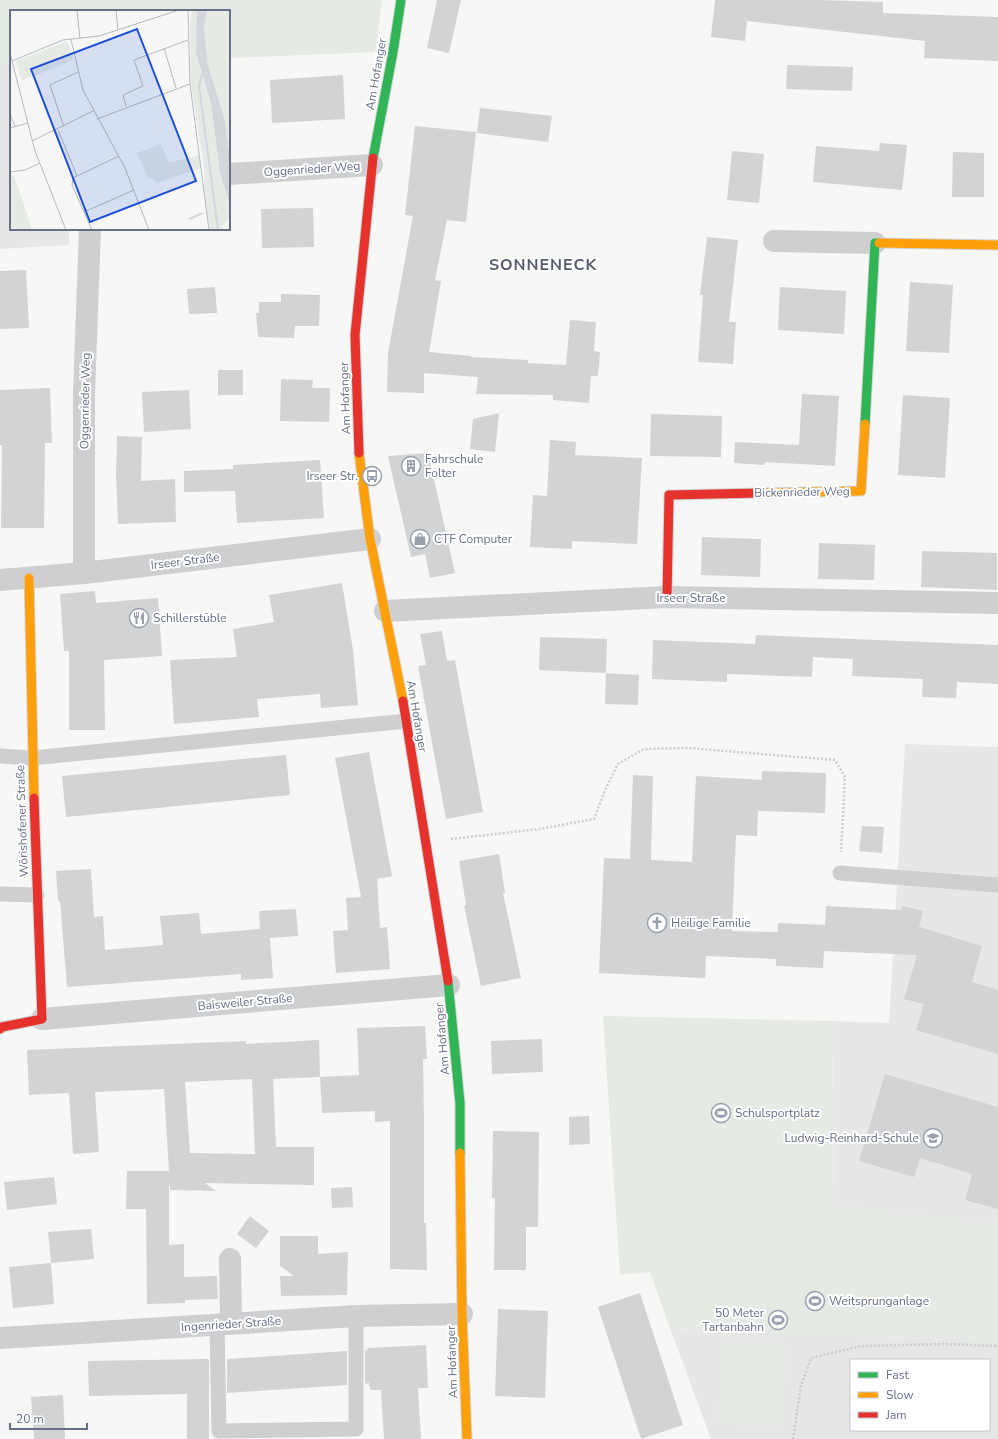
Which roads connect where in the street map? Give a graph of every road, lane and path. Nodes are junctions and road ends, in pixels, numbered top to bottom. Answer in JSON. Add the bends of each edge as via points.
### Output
{"nodes":[{"id":1,"x":401,"y":0,"type":"edge"},
{"id":2,"x":372,"y":165,"type":"junction"},
{"id":3,"x":230,"y":174,"type":"edge"},
{"id":4,"x":90,"y":230,"type":"edge"},
{"id":5,"x":774,"y":241,"type":"dead end"},
{"id":6,"x":875,"y":243,"type":"junction"},
{"id":7,"x":998,"y":245,"type":"edge"},
{"id":8,"x":370,"y":539,"type":"junction"},
{"id":9,"x":84,"y":573,"type":"junction"},
{"id":10,"x":29,"y":578,"type":"junction"},
{"id":11,"x":0,"y":580,"type":"edge"},
{"id":12,"x":667,"y":597,"type":"junction"},
{"id":13,"x":998,"y":604,"type":"edge"},
{"id":14,"x":385,"y":612,"type":"junction"},
{"id":15,"x":407,"y":721,"type":"junction"},
{"id":16,"x":0,"y":756,"type":"edge"},
{"id":17,"x":32,"y":758,"type":"junction"},
{"id":18,"x":427,"y":842,"type":"junction"},
{"id":19,"x":840,"y":873,"type":"joint"},
{"id":20,"x":998,"y":885,"type":"edge"},
{"id":21,"x":0,"y":894,"type":"edge"},
{"id":22,"x":37,"y":895,"type":"junction"},
{"id":23,"x":449,"y":985,"type":"junction"},
{"id":24,"x":42,"y":1020,"type":"junction"},
{"id":25,"x":0,"y":1030,"type":"edge"},
{"id":26,"x":230,"y":1259,"type":"dead end"},
{"id":27,"x":462,"y":1314,"type":"junction"},
{"id":28,"x":356,"y":1316,"type":"junction"},
{"id":29,"x":224,"y":1324,"type":"junction"},
{"id":30,"x":0,"y":1338,"type":"edge"},
{"id":31,"x":998,"y":1346,"type":"edge"},
{"id":32,"x":467,"y":1439,"type":"edge"},
{"id":33,"x":793,"y":1439,"type":"edge"}],
"edges":[{"from":1,"to":2,"type":"street","name":"Am Hofanger"},
{"from":2,"to":3,"type":"street","name":"Oggenrieder Weg"},
{"from":2,"to":8,"type":"street","name":"Am Hofanger","via":[[355,335],[359,455]]},
{"from":4,"to":9,"type":"street","name":"Oggenrieder Weg","via":[[84,392]]},
{"from":5,"to":6,"type":"street"},
{"from":6,"to":7,"type":"street"},
{"from":6,"to":12,"type":"street","name":"Bickenrieder Weg","via":[[860,491],[669,495]]},
{"from":8,"to":9,"type":"street","name":"Irseer Straße"},
{"from":8,"to":14,"type":"street","name":"Am Hofanger"},
{"from":9,"to":10,"type":"street","name":"Irseer Straße"},
{"from":10,"to":11,"type":"street","name":"Irseer Straße"},
{"from":10,"to":17,"type":"street","name":"Wörishofener Straße"},
{"from":12,"to":13,"type":"street","name":"Irseer Straße"},
{"from":12,"to":14,"type":"street","name":"Irseer Straße"},
{"from":14,"to":15,"type":"street","name":"Am Hofanger"},
{"from":15,"to":17,"type":"lane"},
{"from":15,"to":18,"type":"street","name":"Am Hofanger"},
{"from":16,"to":17,"type":"lane"},
{"from":17,"to":22,"type":"street","name":"Wörishofener Straße"},
{"from":18,"to":19,"type":"path","via":[[540,829],[594,819],[618,764],[644,749],[689,748],[835,760],[845,777]]},
{"from":18,"to":23,"type":"street","name":"Am Hofanger"},
{"from":19,"to":20,"type":"lane"},
{"from":21,"to":22,"type":"lane"},
{"from":22,"to":24,"type":"street","name":"Wörishofener Straße"},
{"from":23,"to":24,"type":"street","name":"Baisweiler Straße"},
{"from":23,"to":27,"type":"street","name":"Am Hofanger","via":[[460,1103]]},
{"from":24,"to":25,"type":"street","via":[[2,1027]]},
{"from":26,"to":29,"type":"street"},
{"from":27,"to":28,"type":"street","name":"Ingenrieder Straße"},
{"from":27,"to":32,"type":"street","name":"Am Hofanger"},
{"from":28,"to":29,"type":"street","name":"Ingenrieder Straße"},
{"from":28,"to":29,"type":"lane","via":[[356,1429],[219,1431]]},
{"from":29,"to":30,"type":"street","name":"Ingenrieder Straße"},
{"from":31,"to":33,"type":"path","via":[[862,1346],[811,1358],[801,1386]]}]}
